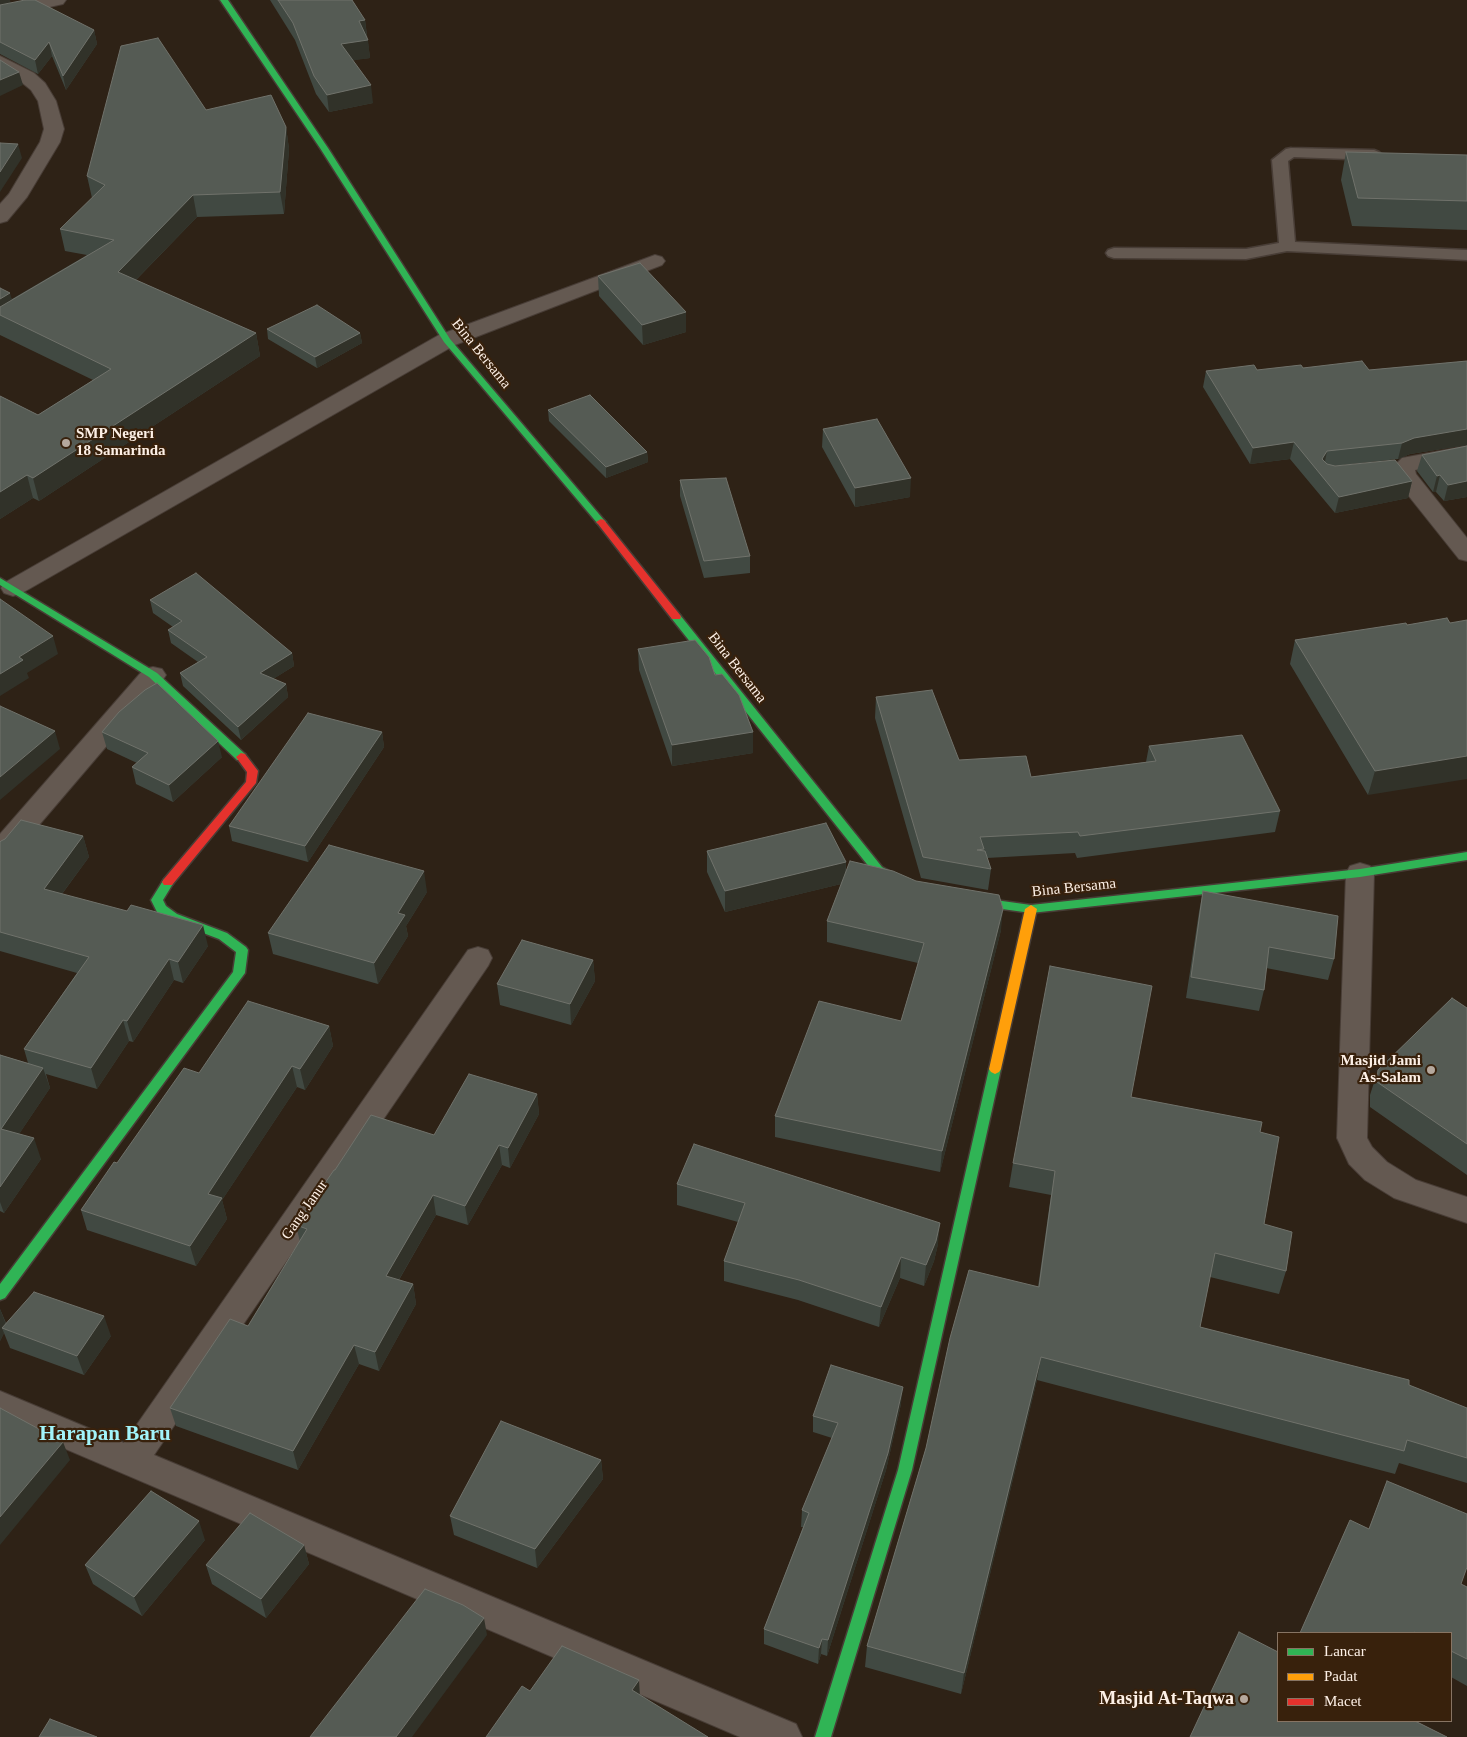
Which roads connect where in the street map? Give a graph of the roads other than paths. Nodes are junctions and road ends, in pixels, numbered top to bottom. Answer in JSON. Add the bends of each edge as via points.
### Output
{"nodes":[{"id":1,"x":57,"y":0,"type":"edge"},
{"id":2,"x":224,"y":0,"type":"edge"},
{"id":3,"x":0,"y":13,"type":"edge"},
{"id":4,"x":0,"y":62,"type":"edge"},
{"id":5,"x":1391,"y":156,"type":"edge"},
{"id":6,"x":0,"y":217,"type":"edge"},
{"id":7,"x":1287,"y":246,"type":"junction"},
{"id":8,"x":1114,"y":253,"type":"dead end"},
{"id":9,"x":1467,"y":255,"type":"edge"},
{"id":10,"x":655,"y":261,"type":"dead end"},
{"id":11,"x":448,"y":340,"type":"junction"},
{"id":12,"x":1467,"y":453,"type":"edge"},
{"id":13,"x":1467,"y":554,"type":"edge"},
{"id":14,"x":6,"y":585,"type":"edge"},
{"id":15,"x":153,"y":675,"type":"junction"},
{"id":16,"x":0,"y":852,"type":"edge"},
{"id":17,"x":1467,"y":856,"type":"edge"},
{"id":18,"x":1360,"y":873,"type":"junction"},
{"id":19,"x":915,"y":890,"type":"edge"},
{"id":20,"x":953,"y":898,"type":"edge"},
{"id":21,"x":1031,"y":909,"type":"junction"},
{"id":22,"x":478,"y":958,"type":"dead end"},
{"id":23,"x":1467,"y":1210,"type":"edge"},
{"id":24,"x":0,"y":1294,"type":"edge"},
{"id":25,"x":0,"y":1406,"type":"edge"},
{"id":26,"x":131,"y":1461,"type":"junction"},
{"id":27,"x":783,"y":1737,"type":"edge"},
{"id":28,"x":823,"y":1737,"type":"edge"}],
"edges":[{"from":1,"to":3,"type":"street"},
{"from":2,"to":11,"type":"street","name":"Bina Bersama"},
{"from":4,"to":6,"type":"street","via":[[38,87],[48,101],[54,129],[50,142],[17,198]]},
{"from":5,"to":7,"type":"lane","via":[[1291,152],[1280,160]]},
{"from":7,"to":8,"type":"lane","via":[[1246,254]]},
{"from":7,"to":9,"type":"lane"},
{"from":10,"to":11,"type":"street"},
{"from":11,"to":14,"type":"street"},
{"from":11,"to":19,"type":"street","name":"Bina Bersama","via":[[572,484],[878,870]]},
{"from":12,"to":13,"type":"street","via":[[1395,468]]},
{"from":14,"to":15,"type":"street"},
{"from":15,"to":16,"type":"street"},
{"from":15,"to":24,"type":"street","via":[[253,771],[250,783],[157,900],[161,910],[222,936],[242,950],[238,973]]},
{"from":17,"to":18,"type":"street","name":"Bina Bersama"},
{"from":18,"to":21,"type":"street","name":"Bina Bersama"},
{"from":18,"to":23,"type":"street","via":[[1352,1138],[1360,1155],[1376,1171],[1405,1189]]},
{"from":20,"to":21,"type":"street","name":"Bina Bersama"},
{"from":21,"to":28,"type":"street","via":[[905,1470]]},
{"from":22,"to":26,"type":"street","name":"Gang Janur"},
{"from":25,"to":26,"type":"street"},
{"from":26,"to":27,"type":"street"}]}
